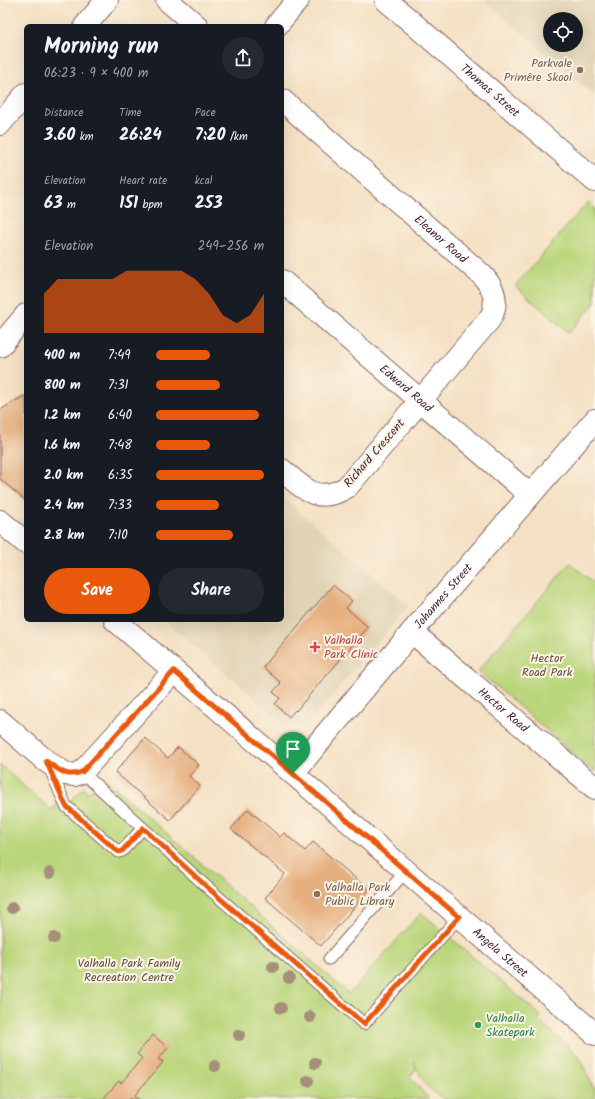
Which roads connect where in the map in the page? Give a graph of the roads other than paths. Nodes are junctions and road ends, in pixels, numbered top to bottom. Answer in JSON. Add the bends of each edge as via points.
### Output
{"nodes":[{"id":1,"x":107,"y":0,"type":"edge"},
{"id":2,"x":167,"y":0,"type":"edge"},
{"id":3,"x":298,"y":0,"type":"edge"},
{"id":4,"x":386,"y":0,"type":"edge"},
{"id":5,"x":87,"y":24,"type":"edge"},
{"id":6,"x":194,"y":24,"type":"edge"},
{"id":7,"x":278,"y":24,"type":"edge"},
{"id":8,"x":24,"y":96,"type":"edge"},
{"id":9,"x":284,"y":102,"type":"edge"},
{"id":10,"x":0,"y":124,"type":"edge"},
{"id":11,"x":595,"y":181,"type":"edge"},
{"id":12,"x":284,"y":283,"type":"edge"},
{"id":13,"x":24,"y":317,"type":"edge"},
{"id":14,"x":0,"y":346,"type":"edge"},
{"id":15,"x":420,"y":401,"type":"junction"},
{"id":16,"x":595,"y":420,"type":"edge"},
{"id":17,"x":284,"y":472,"type":"edge"},
{"id":18,"x":530,"y":495,"type":"junction"},
{"id":19,"x":0,"y":521,"type":"edge"},
{"id":20,"x":24,"y":541,"type":"edge"},
{"id":21,"x":117,"y":622,"type":"edge"},
{"id":22,"x":412,"y":632,"type":"junction"},
{"id":23,"x":174,"y":671,"type":"junction"},
{"id":24,"x":0,"y":721,"type":"edge"},
{"id":25,"x":46,"y":761,"type":"junction"},
{"id":26,"x":82,"y":772,"type":"junction"},
{"id":27,"x":293,"y":773,"type":"junction"},
{"id":28,"x":595,"y":788,"type":"edge"},
{"id":29,"x":143,"y":828,"type":"junction"},
{"id":30,"x":406,"y":871,"type":"junction"},
{"id":31,"x":459,"y":917,"type":"junction"},
{"id":32,"x":329,"y":959,"type":"dead end"},
{"id":33,"x":595,"y":1034,"type":"edge"}],
"edges":[{"from":1,"to":5,"type":"street"},
{"from":2,"to":6,"type":"street"},
{"from":3,"to":7,"type":"street"},
{"from":4,"to":11,"type":"street","name":"Thomas Street"},
{"from":8,"to":10,"type":"street"},
{"from":9,"to":15,"type":"street","name":"Eleanor Road","via":[[490,284],[494,308],[489,320]]},
{"from":12,"to":15,"type":"street","name":"Edward Road"},
{"from":13,"to":14,"type":"street"},
{"from":15,"to":17,"type":"street","name":"Richard Crescent","via":[[347,487],[337,493],[310,493]]},
{"from":15,"to":18,"type":"street","name":"Edward Road"},
{"from":16,"to":18,"type":"street","name":"Johannes Street"},
{"from":18,"to":22,"type":"street","name":"Johannes Street"},
{"from":19,"to":20,"type":"street"},
{"from":21,"to":23,"type":"street","name":"Angela Street"},
{"from":22,"to":27,"type":"street","name":"Johannes Street"},
{"from":22,"to":28,"type":"street","name":"Hector Road"},
{"from":23,"to":26,"type":"street"},
{"from":23,"to":27,"type":"street","name":"Angela Street"},
{"from":24,"to":25,"type":"street"},
{"from":25,"to":26,"type":"street","via":[[66,774]]},
{"from":25,"to":29,"type":"lane","via":[[66,806],[116,850],[122,851]]},
{"from":26,"to":29,"type":"lane"},
{"from":27,"to":30,"type":"street","name":"Angela Street"},
{"from":29,"to":31,"type":"lane","via":[[364,1024]]},
{"from":30,"to":31,"type":"street","name":"Angela Street"},
{"from":30,"to":32,"type":"lane"},
{"from":31,"to":33,"type":"street","name":"Angela Street"}]}
